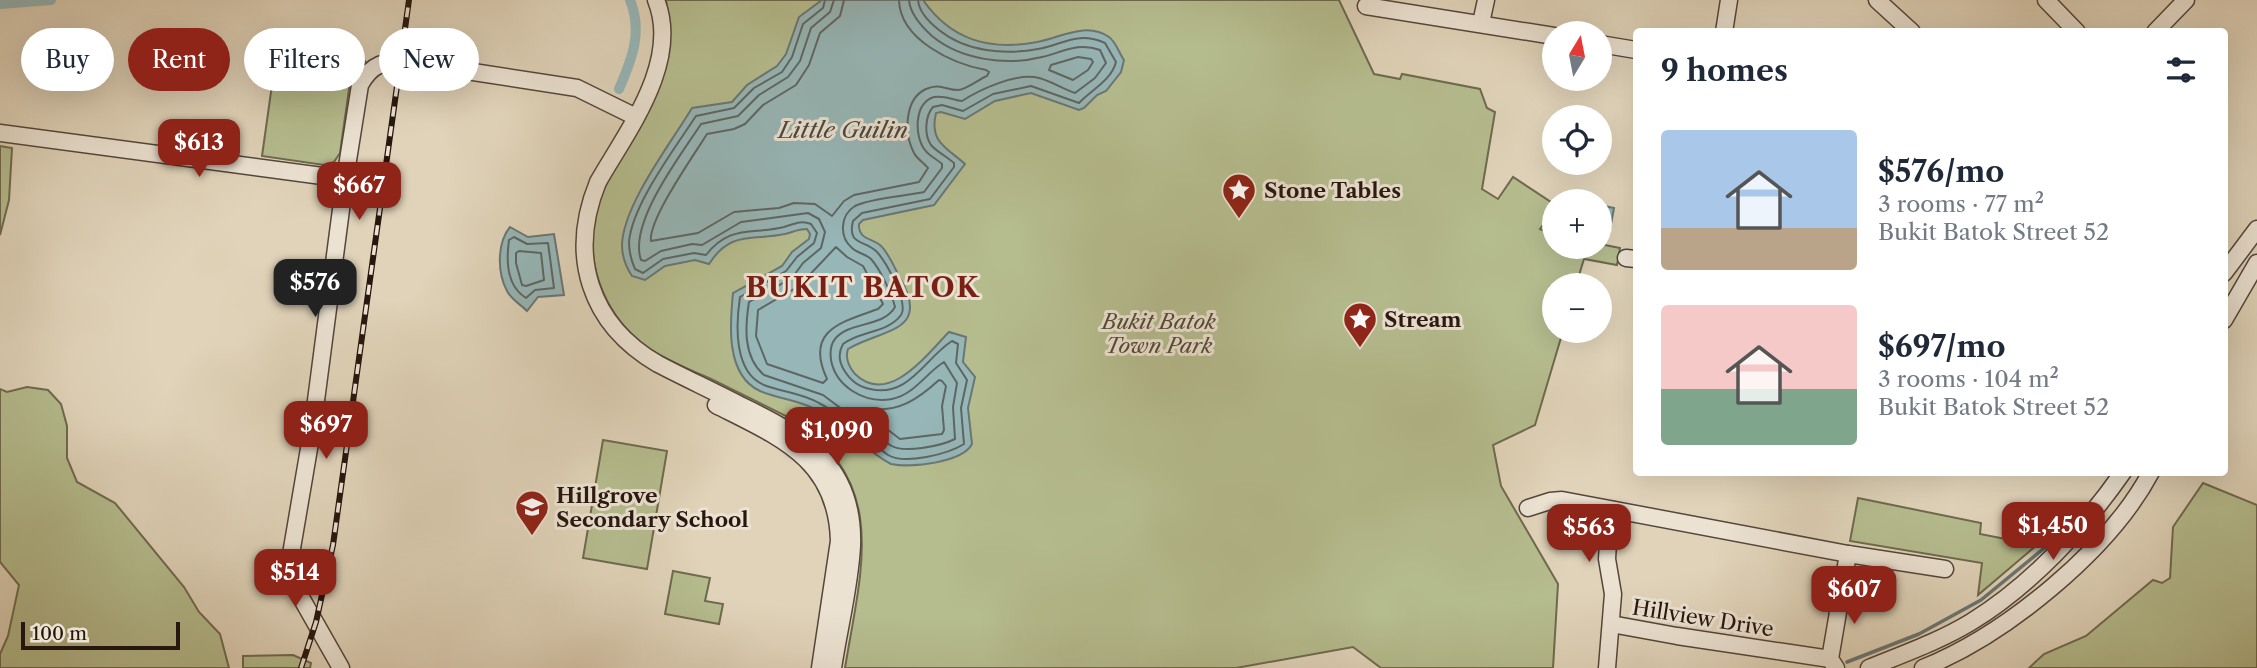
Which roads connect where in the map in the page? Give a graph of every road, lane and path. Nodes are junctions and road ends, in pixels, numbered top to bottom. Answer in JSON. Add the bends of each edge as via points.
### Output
{"nodes":[{"id":1,"x":648,"y":0,"type":"edge"},
{"id":2,"x":656,"y":0,"type":"edge"},
{"id":3,"x":1486,"y":0,"type":"edge"},
{"id":4,"x":1729,"y":0,"type":"edge"},
{"id":5,"x":1877,"y":0,"type":"edge"},
{"id":6,"x":2046,"y":0,"type":"edge"},
{"id":7,"x":2186,"y":0,"type":"edge"},
{"id":8,"x":1366,"y":6,"type":"dead end"},
{"id":9,"x":1481,"y":23,"type":"junction"},
{"id":10,"x":1725,"y":28,"type":"edge"},
{"id":11,"x":1908,"y":28,"type":"edge"},
{"id":12,"x":2073,"y":28,"type":"edge"},
{"id":13,"x":2159,"y":28,"type":"edge"},
{"id":14,"x":1542,"y":34,"type":"edge"},
{"id":15,"x":1612,"y":46,"type":"edge"},
{"id":16,"x":1633,"y":50,"type":"edge"},
{"id":17,"x":629,"y":119,"type":"junction"},
{"id":18,"x":0,"y":133,"type":"edge"},
{"id":19,"x":349,"y":180,"type":"junction"},
{"id":20,"x":2257,"y":229,"type":"edge"},
{"id":21,"x":2257,"y":263,"type":"edge"},
{"id":22,"x":2228,"y":268,"type":"edge"},
{"id":23,"x":2228,"y":282,"type":"edge"},
{"id":24,"x":2241,"y":288,"type":"junction"},
{"id":25,"x":2228,"y":312,"type":"edge"},
{"id":26,"x":2120,"y":476,"type":"edge"},
{"id":27,"x":2149,"y":476,"type":"edge"},
{"id":28,"x":1528,"y":508,"type":"dead end"},
{"id":29,"x":1613,"y":510,"type":"junction"},
{"id":30,"x":1848,"y":554,"type":"junction"},
{"id":31,"x":1945,"y":569,"type":"dead end"},
{"id":32,"x":1611,"y":624,"type":"junction"},
{"id":33,"x":1833,"y":663,"type":"edge"},
{"id":34,"x":341,"y":668,"type":"edge"},
{"id":35,"x":350,"y":668,"type":"edge"},
{"id":36,"x":820,"y":668,"type":"edge"},
{"id":37,"x":833,"y":668,"type":"edge"},
{"id":38,"x":1607,"y":668,"type":"edge"},
{"id":39,"x":1869,"y":668,"type":"edge"},
{"id":40,"x":1923,"y":668,"type":"edge"}],
"edges":[{"from":1,"to":17,"type":"street","via":[[653,28],[650,63]]},
{"from":2,"to":17,"type":"street","via":[[663,29],[660,60],[654,82]]},
{"from":3,"to":9,"type":"street"},
{"from":4,"to":10,"type":"street"},
{"from":5,"to":11,"type":"street"},
{"from":6,"to":12,"type":"street"},
{"from":7,"to":13,"type":"street"},
{"from":8,"to":9,"type":"street"},
{"from":9,"to":14,"type":"street"},
{"from":15,"to":16,"type":"street"},
{"from":17,"to":19,"type":"street","via":[[589,93],[567,85],[386,61],[367,73],[360,85]]},
{"from":17,"to":36,"type":"street","via":[[589,180],[578,211],[575,261],[580,286],[602,330],[627,357],[781,438],[804,455],[822,477],[834,503],[839,541]]},
{"from":17,"to":37,"type":"street","via":[[587,214],[584,240],[592,291],[615,330],[639,352],[786,427],[813,447],[833,473],[849,514],[852,547]]},
{"from":18,"to":19,"type":"street"},
{"from":19,"to":34,"type":"street","via":[[290,560],[295,587]]},
{"from":19,"to":35,"type":"street","via":[[319,432],[298,560],[302,584]]},
{"from":20,"to":22,"type":"street"},
{"from":21,"to":24,"type":"street"},
{"from":23,"to":24,"type":"street"},
{"from":24,"to":25,"type":"street"},
{"from":26,"to":39,"type":"street","via":[[2052,558],[1988,611],[1951,633]]},
{"from":27,"to":40,"type":"street","via":[[2129,510],[2053,587],[1975,643]]},
{"from":28,"to":29,"type":"street","via":[[1562,500]]},
{"from":29,"to":30,"type":"street"},
{"from":29,"to":32,"type":"street","via":[[1607,559],[1613,594]]},
{"from":30,"to":31,"type":"street"},
{"from":30,"to":33,"type":"street"},
{"from":32,"to":33,"type":"street","name":"Hillview Drive"},
{"from":32,"to":38,"type":"street"}]}
